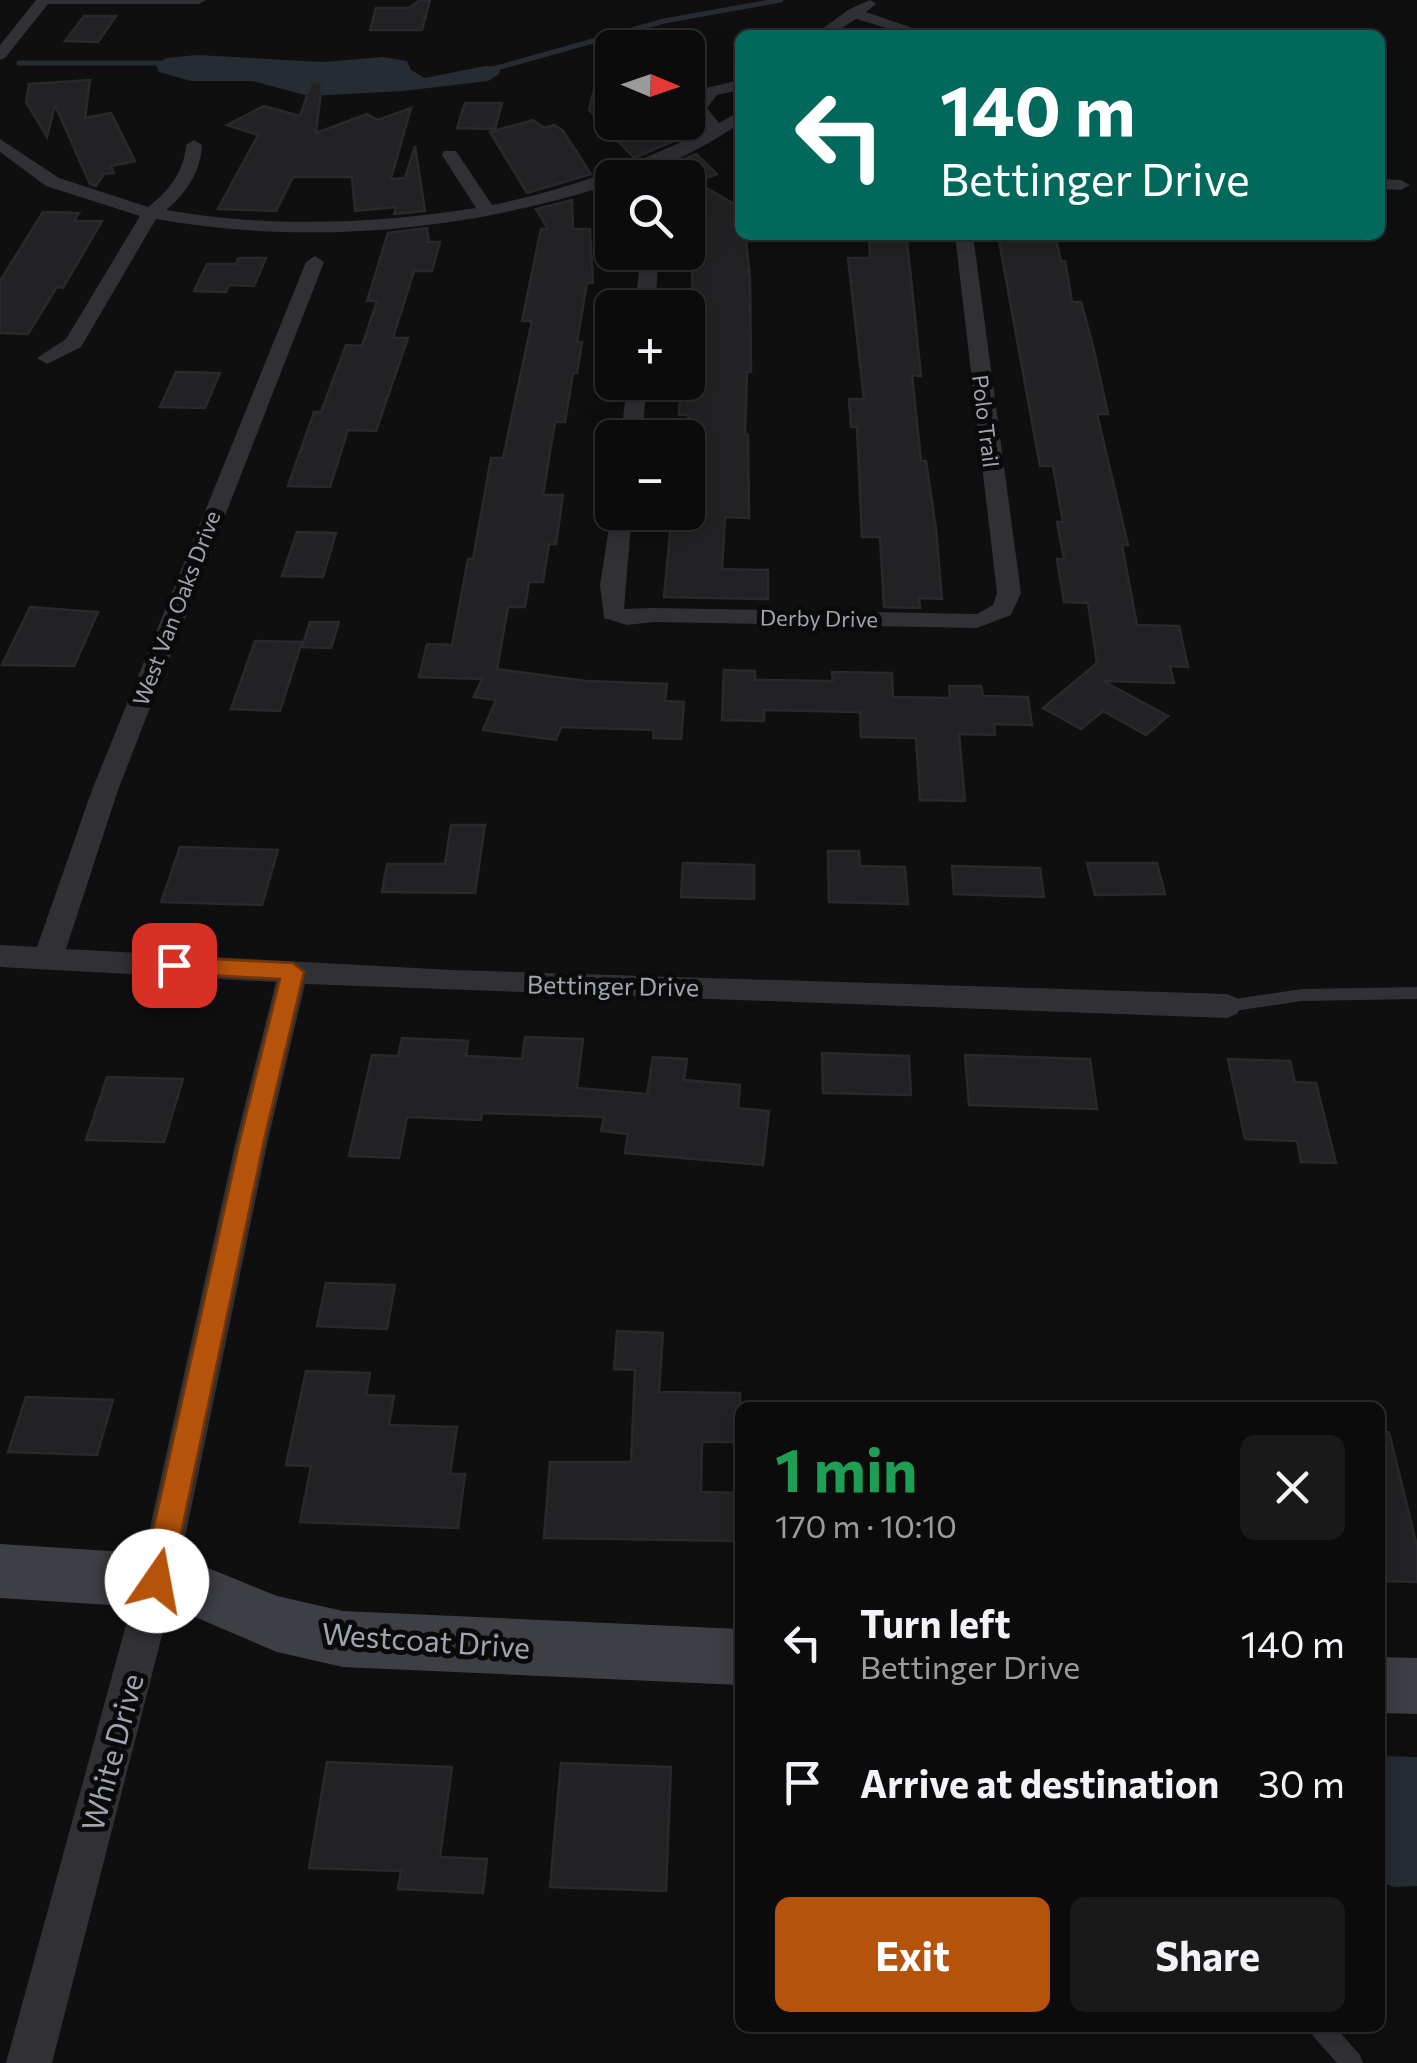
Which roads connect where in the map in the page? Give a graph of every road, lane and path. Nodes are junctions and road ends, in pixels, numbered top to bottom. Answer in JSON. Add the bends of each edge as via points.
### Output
{"nodes":[{"id":1,"x":47,"y":0,"type":"edge"},
{"id":2,"x":199,"y":0,"type":"edge"},
{"id":3,"x":876,"y":0,"type":"edge"},
{"id":4,"x":852,"y":13,"type":"junction"},
{"id":5,"x":828,"y":30,"type":"edge"},
{"id":6,"x":909,"y":30,"type":"edge"},
{"id":7,"x":0,"y":55,"type":"edge"},
{"id":8,"x":735,"y":86,"type":"edge"},
{"id":9,"x":735,"y":119,"type":"edge"},
{"id":10,"x":716,"y":132,"type":"junction"},
{"id":11,"x":194,"y":145,"type":"dead end"},
{"id":12,"x":1,"y":146,"type":"edge"},
{"id":13,"x":450,"y":154,"type":"dead end"},
{"id":14,"x":655,"y":160,"type":"edge"},
{"id":15,"x":1385,"y":184,"type":"edge"},
{"id":16,"x":1401,"y":185,"type":"dead end"},
{"id":17,"x":593,"y":187,"type":"edge"},
{"id":18,"x":486,"y":210,"type":"junction"},
{"id":19,"x":151,"y":213,"type":"junction"},
{"id":20,"x":965,"y":240,"type":"edge"},
{"id":21,"x":315,"y":262,"type":"dead end"},
{"id":22,"x":47,"y":358,"type":"dead end"},
{"id":23,"x":619,"y":530,"type":"edge"},
{"id":24,"x":1006,"y":606,"type":"joint"},
{"id":25,"x":0,"y":956,"type":"edge"},
{"id":26,"x":48,"y":958,"type":"junction"},
{"id":27,"x":293,"y":972,"type":"junction"},
{"id":28,"x":1417,"y":993,"type":"edge"},
{"id":29,"x":1227,"y":1006,"type":"joint"},
{"id":30,"x":0,"y":1571,"type":"edge"},
{"id":31,"x":157,"y":1581,"type":"junction"},
{"id":32,"x":735,"y":1657,"type":"edge"},
{"id":33,"x":1385,"y":1685,"type":"edge"},
{"id":34,"x":1417,"y":1686,"type":"edge"},
{"id":35,"x":1325,"y":2032,"type":"edge"},
{"id":36,"x":29,"y":2063,"type":"edge"},
{"id":37,"x":1352,"y":2063,"type":"edge"}],
"edges":[{"from":1,"to":2,"type":"street"},
{"from":1,"to":7,"type":"street"},
{"from":3,"to":4,"type":"street"},
{"from":4,"to":5,"type":"street"},
{"from":4,"to":6,"type":"street"},
{"from":8,"to":10,"type":"street","via":[[712,92],[699,108]]},
{"from":9,"to":10,"type":"street"},
{"from":10,"to":14,"type":"street"},
{"from":11,"to":19,"type":"street","via":[[193,163],[172,197]]},
{"from":12,"to":19,"type":"street","via":[[57,186]]},
{"from":13,"to":18,"type":"street"},
{"from":15,"to":16,"type":"street"},
{"from":17,"to":18,"type":"street"},
{"from":18,"to":19,"type":"street","via":[[323,228]]},
{"from":19,"to":22,"type":"street","via":[[74,342]]},
{"from":20,"to":24,"type":"street","name":"Polo Trail"},
{"from":21,"to":26,"type":"street","name":"West Van Oaks Drive","via":[[105,790]]},
{"from":23,"to":24,"type":"street","name":"Derby Drive","via":[[612,614],[627,618],[977,621],[997,617]]},
{"from":25,"to":26,"type":"street","name":"Bettinger Drive"},
{"from":26,"to":27,"type":"street","name":"Bettinger Drive"},
{"from":27,"to":29,"type":"street","name":"Bettinger Drive"},
{"from":27,"to":31,"type":"street","name":"White Drive"},
{"from":28,"to":29,"type":"lane","via":[[1302,994]]},
{"from":30,"to":31,"type":"street","name":"Westcoat Drive"},
{"from":31,"to":32,"type":"street","name":"Westcoat Drive","via":[[277,1624],[343,1639]]},
{"from":31,"to":36,"type":"street","name":"White Drive"},
{"from":33,"to":34,"type":"street"},
{"from":35,"to":37,"type":"lane"}]}
